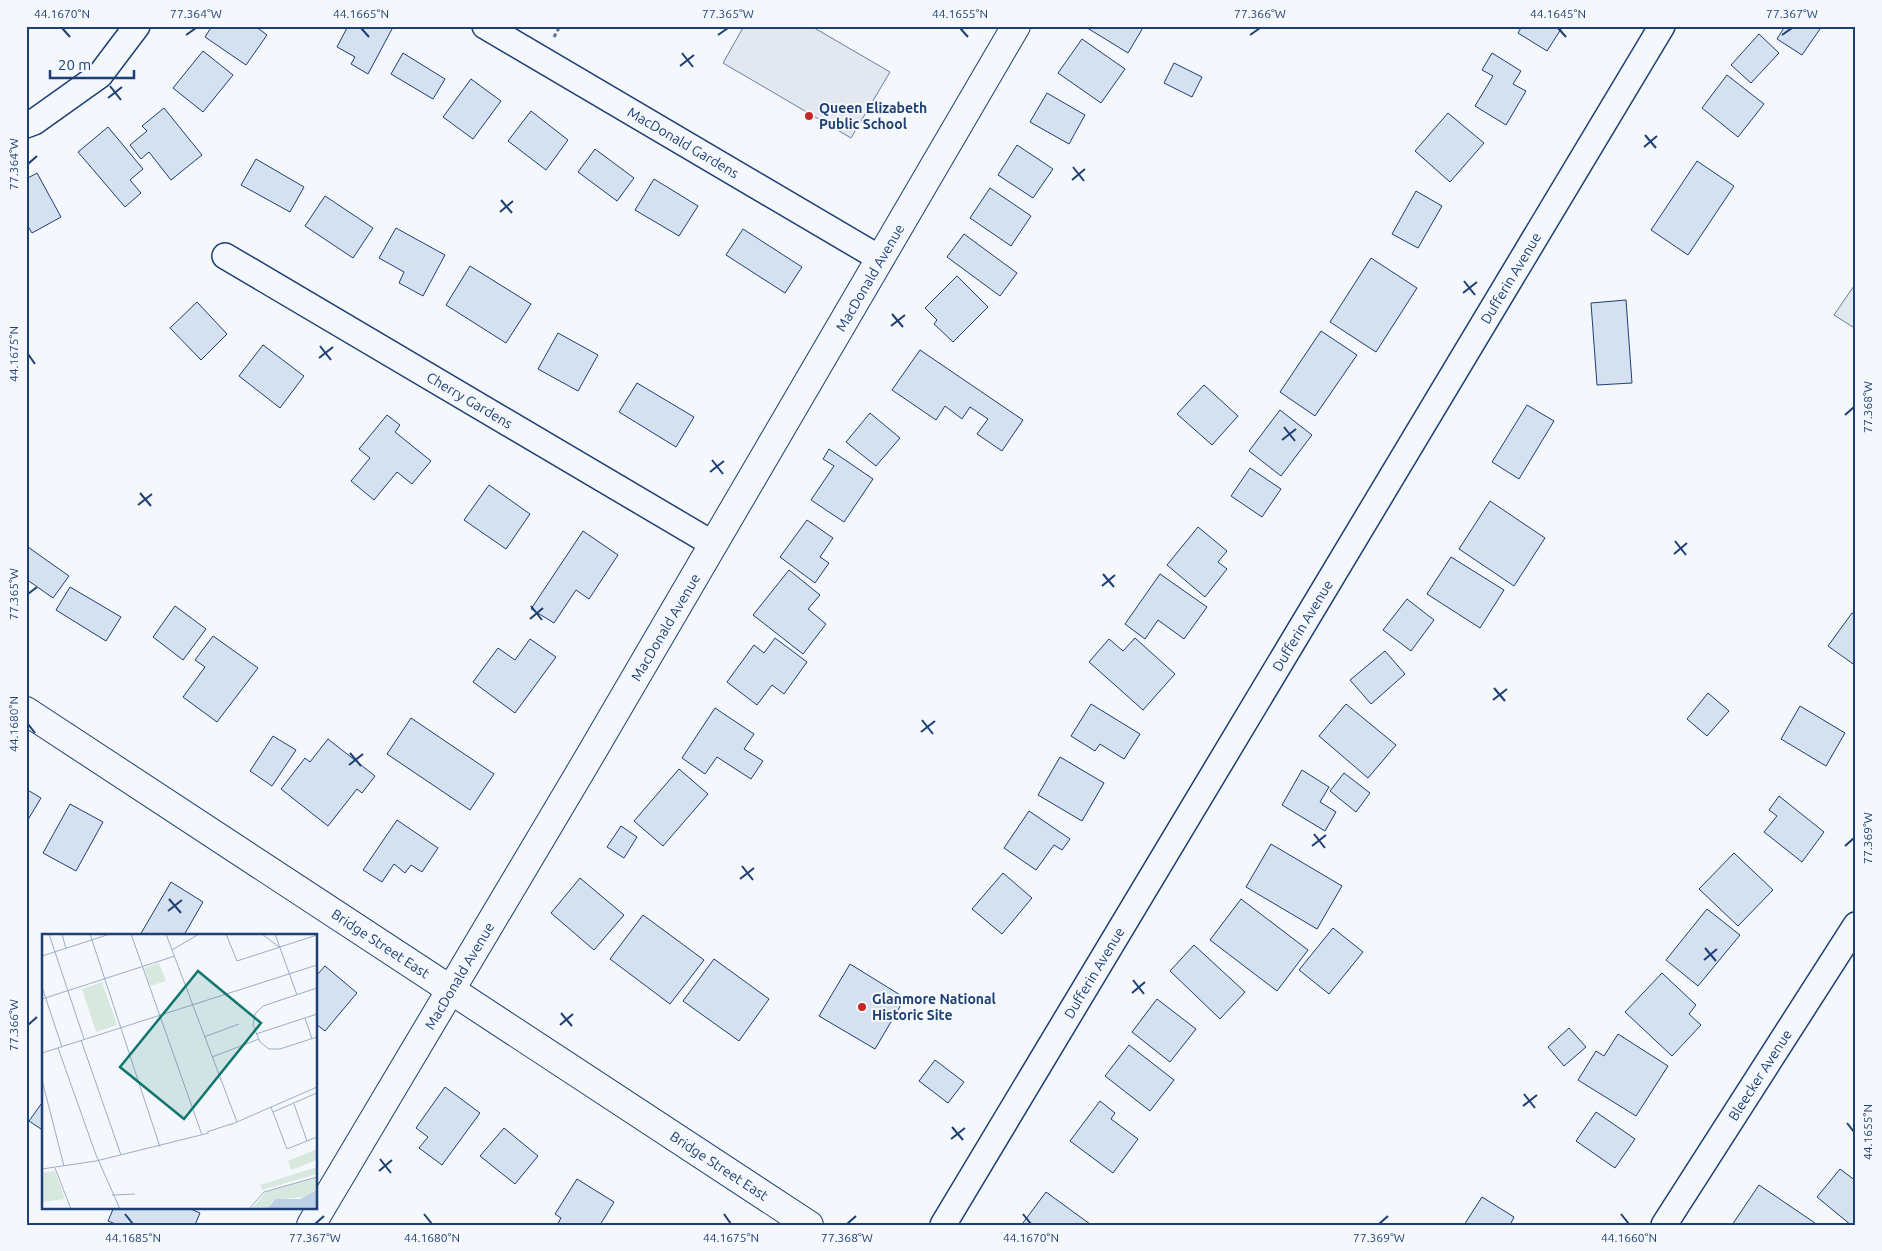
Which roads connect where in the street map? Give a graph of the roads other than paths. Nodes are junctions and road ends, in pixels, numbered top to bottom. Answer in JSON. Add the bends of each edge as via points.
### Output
{"nodes":[{"id":1,"x":137,"y":26,"type":"edge"},
{"id":2,"x":485,"y":26,"type":"edge"},
{"id":3,"x":1016,"y":26,"type":"edge"},
{"id":4,"x":1662,"y":26,"type":"edge"},
{"id":5,"x":26,"y":125,"type":"edge"},
{"id":6,"x":225,"y":256,"type":"dead end"},
{"id":7,"x":881,"y":259,"type":"junction"},
{"id":8,"x":713,"y":544,"type":"junction"},
{"id":9,"x":26,"y":711,"type":"edge"},
{"id":10,"x":1856,"y":926,"type":"edge"},
{"id":11,"x":451,"y":991,"type":"junction"},
{"id":12,"x":311,"y":1225,"type":"edge"},
{"id":13,"x":809,"y":1225,"type":"edge"},
{"id":14,"x":943,"y":1225,"type":"edge"},
{"id":15,"x":1664,"y":1225,"type":"edge"}],
"edges":[{"from":1,"to":5,"type":"street","via":[[100,75]]},
{"from":2,"to":7,"type":"street","name":"MacDonald Gardens"},
{"from":3,"to":7,"type":"street","name":"MacDonald Avenue"},
{"from":4,"to":14,"type":"street","name":"Dufferin Avenue"},
{"from":6,"to":8,"type":"street","name":"Cherry Gardens"},
{"from":7,"to":8,"type":"street","name":"MacDonald Avenue"},
{"from":8,"to":11,"type":"street","name":"MacDonald Avenue"},
{"from":9,"to":11,"type":"street","name":"Bridge Street East"},
{"from":10,"to":15,"type":"street","name":"Bleecker Avenue"},
{"from":11,"to":12,"type":"street","name":"MacDonald Avenue"},
{"from":11,"to":13,"type":"street","name":"Bridge Street East"}]}
